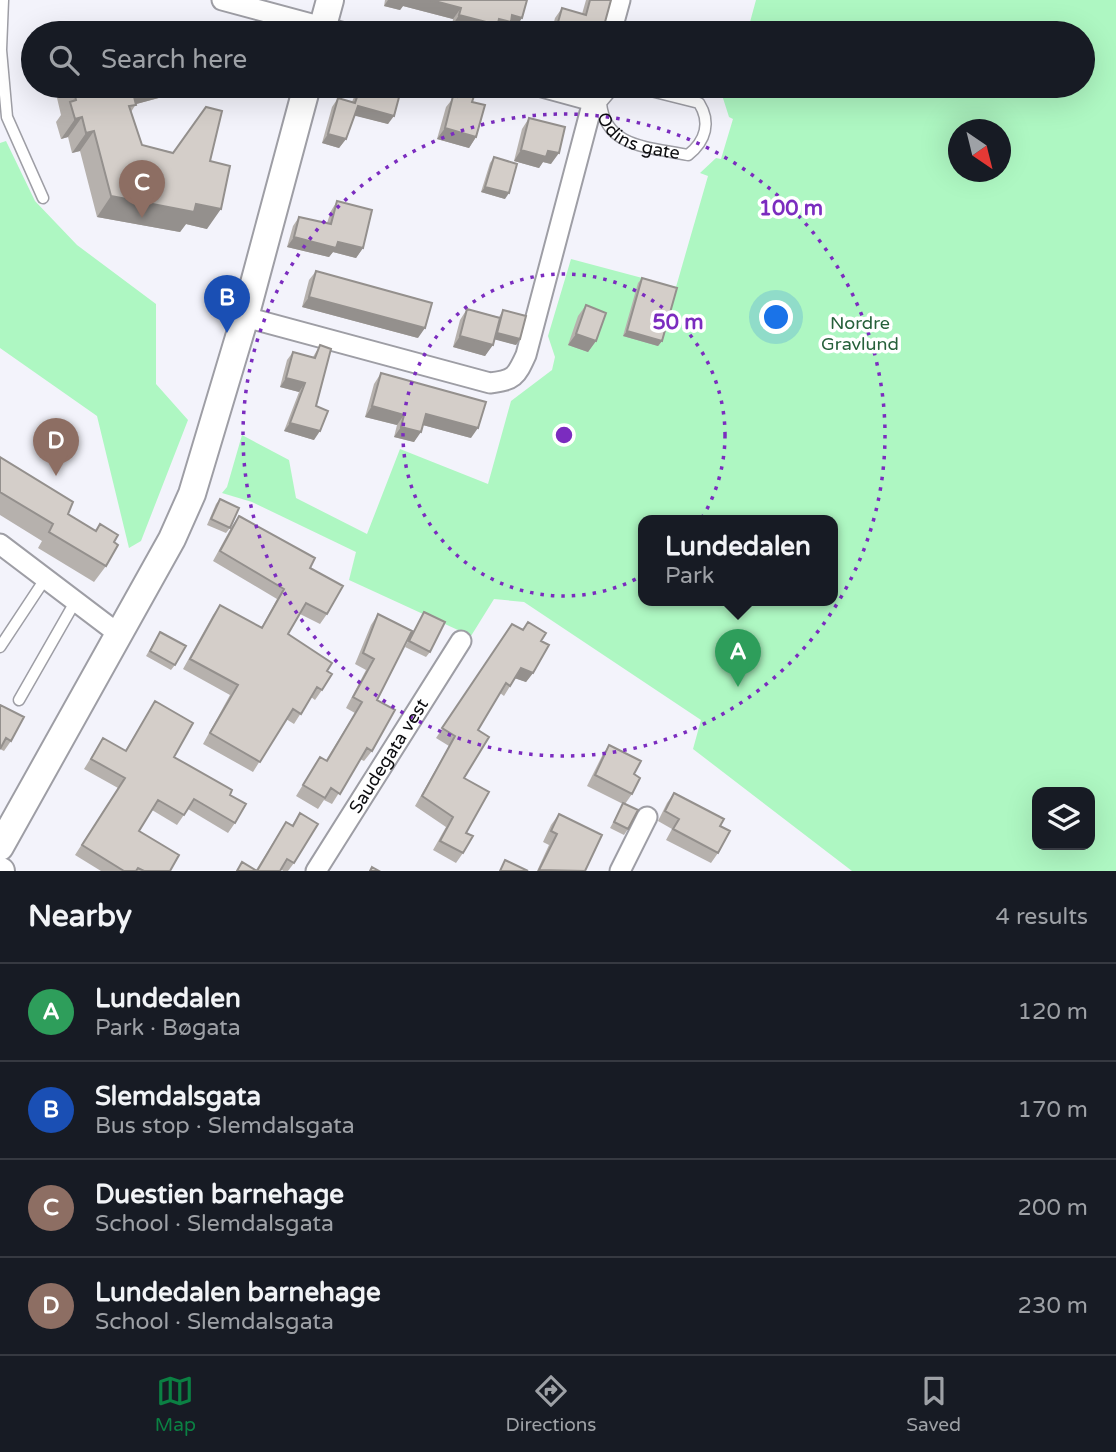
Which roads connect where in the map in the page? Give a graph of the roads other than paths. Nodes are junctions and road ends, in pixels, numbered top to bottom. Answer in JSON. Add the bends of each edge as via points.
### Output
{"nodes":[{"id":1,"x":3,"y":0,"type":"edge"},
{"id":2,"x":222,"y":0,"type":"edge"},
{"id":3,"x":330,"y":0,"type":"edge"},
{"id":4,"x":620,"y":0,"type":"edge"},
{"id":5,"x":295,"y":21,"type":"edge"},
{"id":6,"x":330,"y":21,"type":"edge"},
{"id":7,"x":614,"y":21,"type":"edge"},
{"id":8,"x":304,"y":98,"type":"edge"},
{"id":9,"x":596,"y":98,"type":"edge"},
{"id":10,"x":597,"y":98,"type":"edge"},
{"id":11,"x":679,"y":98,"type":"edge"},
{"id":12,"x":43,"y":198,"type":"dead end"},
{"id":13,"x":245,"y":317,"type":"junction"},
{"id":14,"x":0,"y":544,"type":"edge"},
{"id":15,"x":45,"y":579,"type":"junction"},
{"id":16,"x":75,"y":602,"type":"junction"},
{"id":17,"x":120,"y":635,"type":"junction"},
{"id":18,"x":461,"y":641,"type":"dead end"},
{"id":19,"x":0,"y":647,"type":"edge"},
{"id":20,"x":19,"y":700,"type":"dead end"},
{"id":21,"x":647,"y":817,"type":"dead end"},
{"id":22,"x":0,"y":847,"type":"edge"},
{"id":23,"x":316,"y":871,"type":"edge"},
{"id":24,"x":620,"y":871,"type":"edge"}],
"edges":[{"from":1,"to":12,"type":"lane","via":[[1,50],[7,117]]},
{"from":2,"to":5,"type":"street"},
{"from":3,"to":6,"type":"street"},
{"from":4,"to":7,"type":"street"},
{"from":8,"to":13,"type":"street"},
{"from":9,"to":13,"type":"street","via":[[526,355],[509,381],[490,383]]},
{"from":10,"to":11,"type":"lane","name":"Odins gate","via":[[603,122],[612,133],[632,143],[688,155],[705,133],[706,115],[699,103]]},
{"from":13,"to":17,"type":"street","via":[[191,494]]},
{"from":14,"to":15,"type":"street"},
{"from":15,"to":16,"type":"street"},
{"from":15,"to":19,"type":"lane"},
{"from":16,"to":17,"type":"street"},
{"from":16,"to":20,"type":"lane"},
{"from":17,"to":22,"type":"street"},
{"from":18,"to":23,"type":"street","name":"Saudegata vest"},
{"from":21,"to":24,"type":"street"}]}
